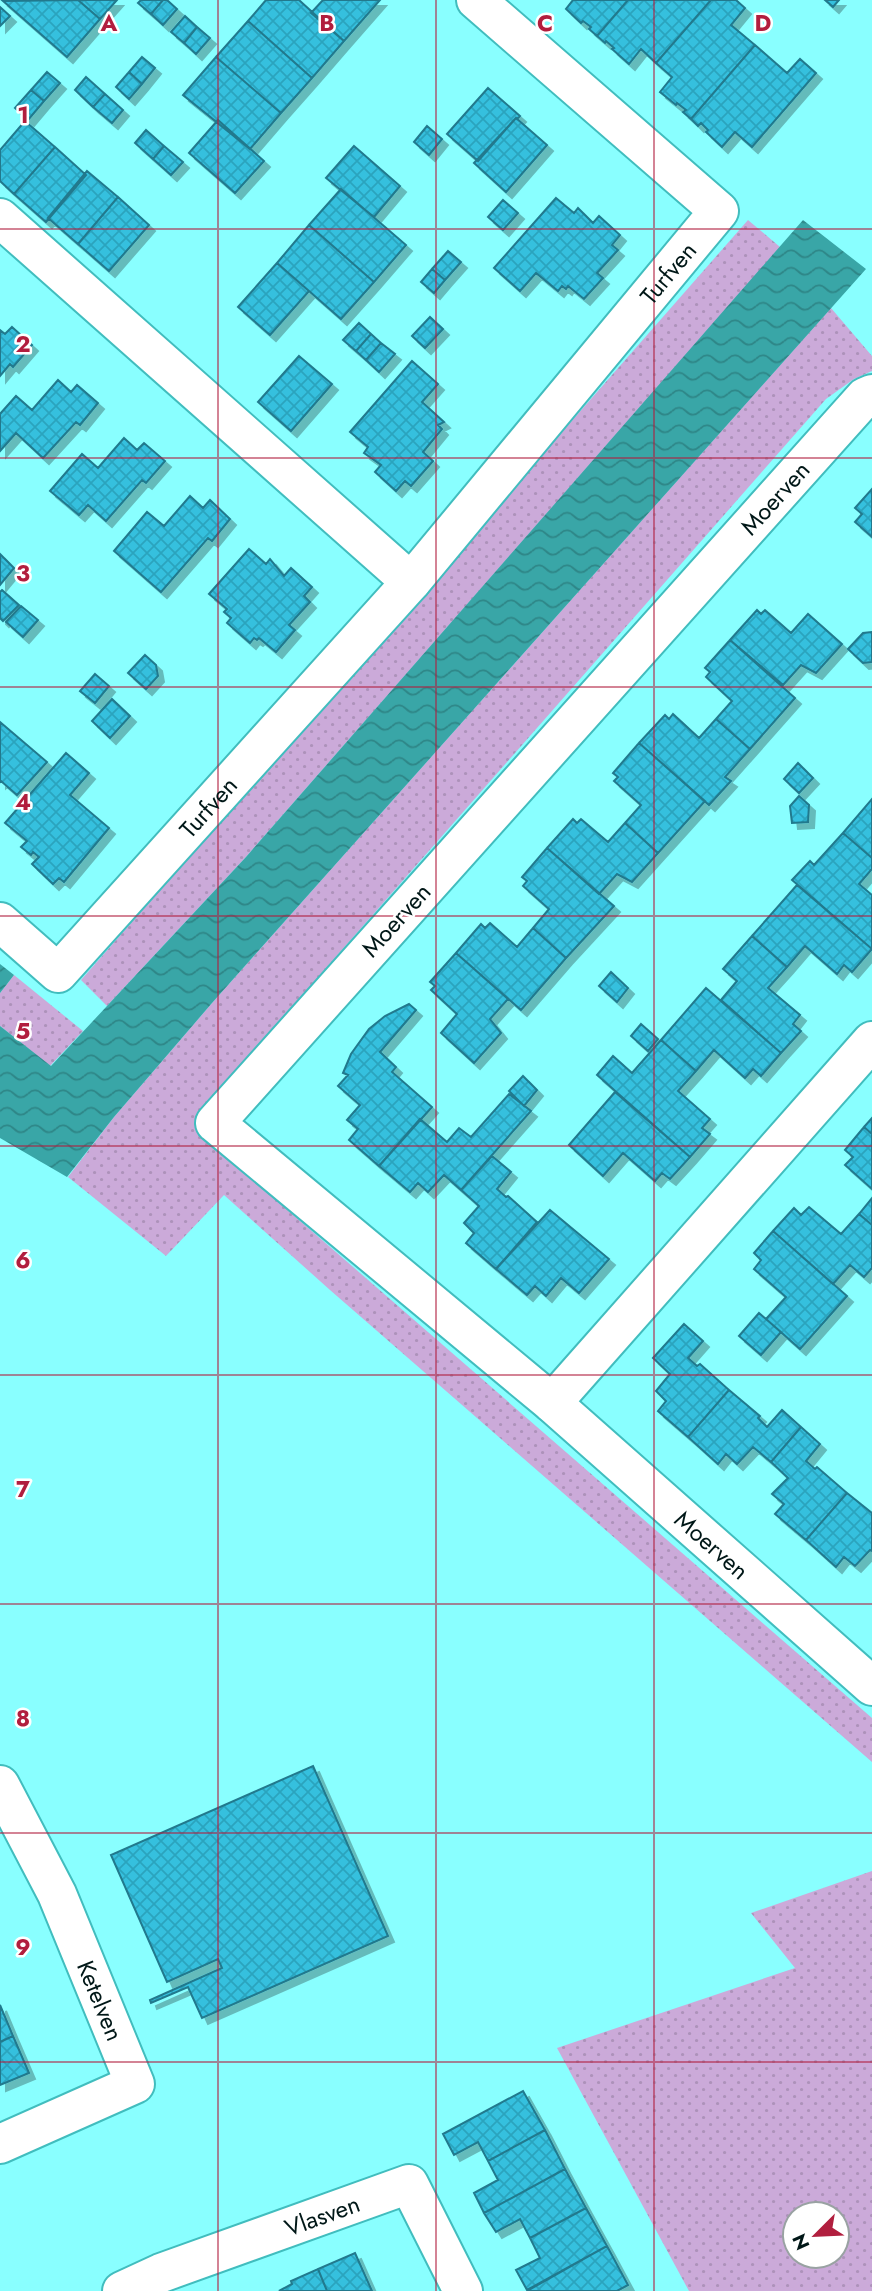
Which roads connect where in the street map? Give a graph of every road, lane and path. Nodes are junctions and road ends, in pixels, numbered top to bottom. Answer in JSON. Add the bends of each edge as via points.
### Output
{"nodes":[{"id":1,"x":476,"y":0,"type":"edge"},
{"id":2,"x":0,"y":218,"type":"edge"},
{"id":3,"x":872,"y":394,"type":"edge"},
{"id":4,"x":411,"y":582,"type":"junction"},
{"id":5,"x":0,"y":922,"type":"edge"},
{"id":6,"x":872,"y":1041,"type":"edge"},
{"id":7,"x":552,"y":1403,"type":"junction"},
{"id":8,"x":872,"y":1686,"type":"edge"},
{"id":9,"x":0,"y":1784,"type":"edge"},
{"id":10,"x":0,"y":2144,"type":"edge"},
{"id":11,"x":121,"y":2291,"type":"edge"},
{"id":12,"x":463,"y":2291,"type":"edge"}],
"edges":[{"from":1,"to":4,"type":"street","name":"Turfven","via":[[719,211]]},
{"from":2,"to":4,"type":"street"},
{"from":3,"to":7,"type":"street","name":"Moerven","via":[[215,1123]]},
{"from":4,"to":5,"type":"street","name":"Turfven","via":[[58,973]]},
{"from":6,"to":7,"type":"street"},
{"from":7,"to":8,"type":"street","name":"Moerven"},
{"from":9,"to":10,"type":"street","name":"Ketelven","via":[[57,1894],[135,2084]]},
{"from":11,"to":12,"type":"street","name":"Vlasven","via":[[409,2184]]}]}
